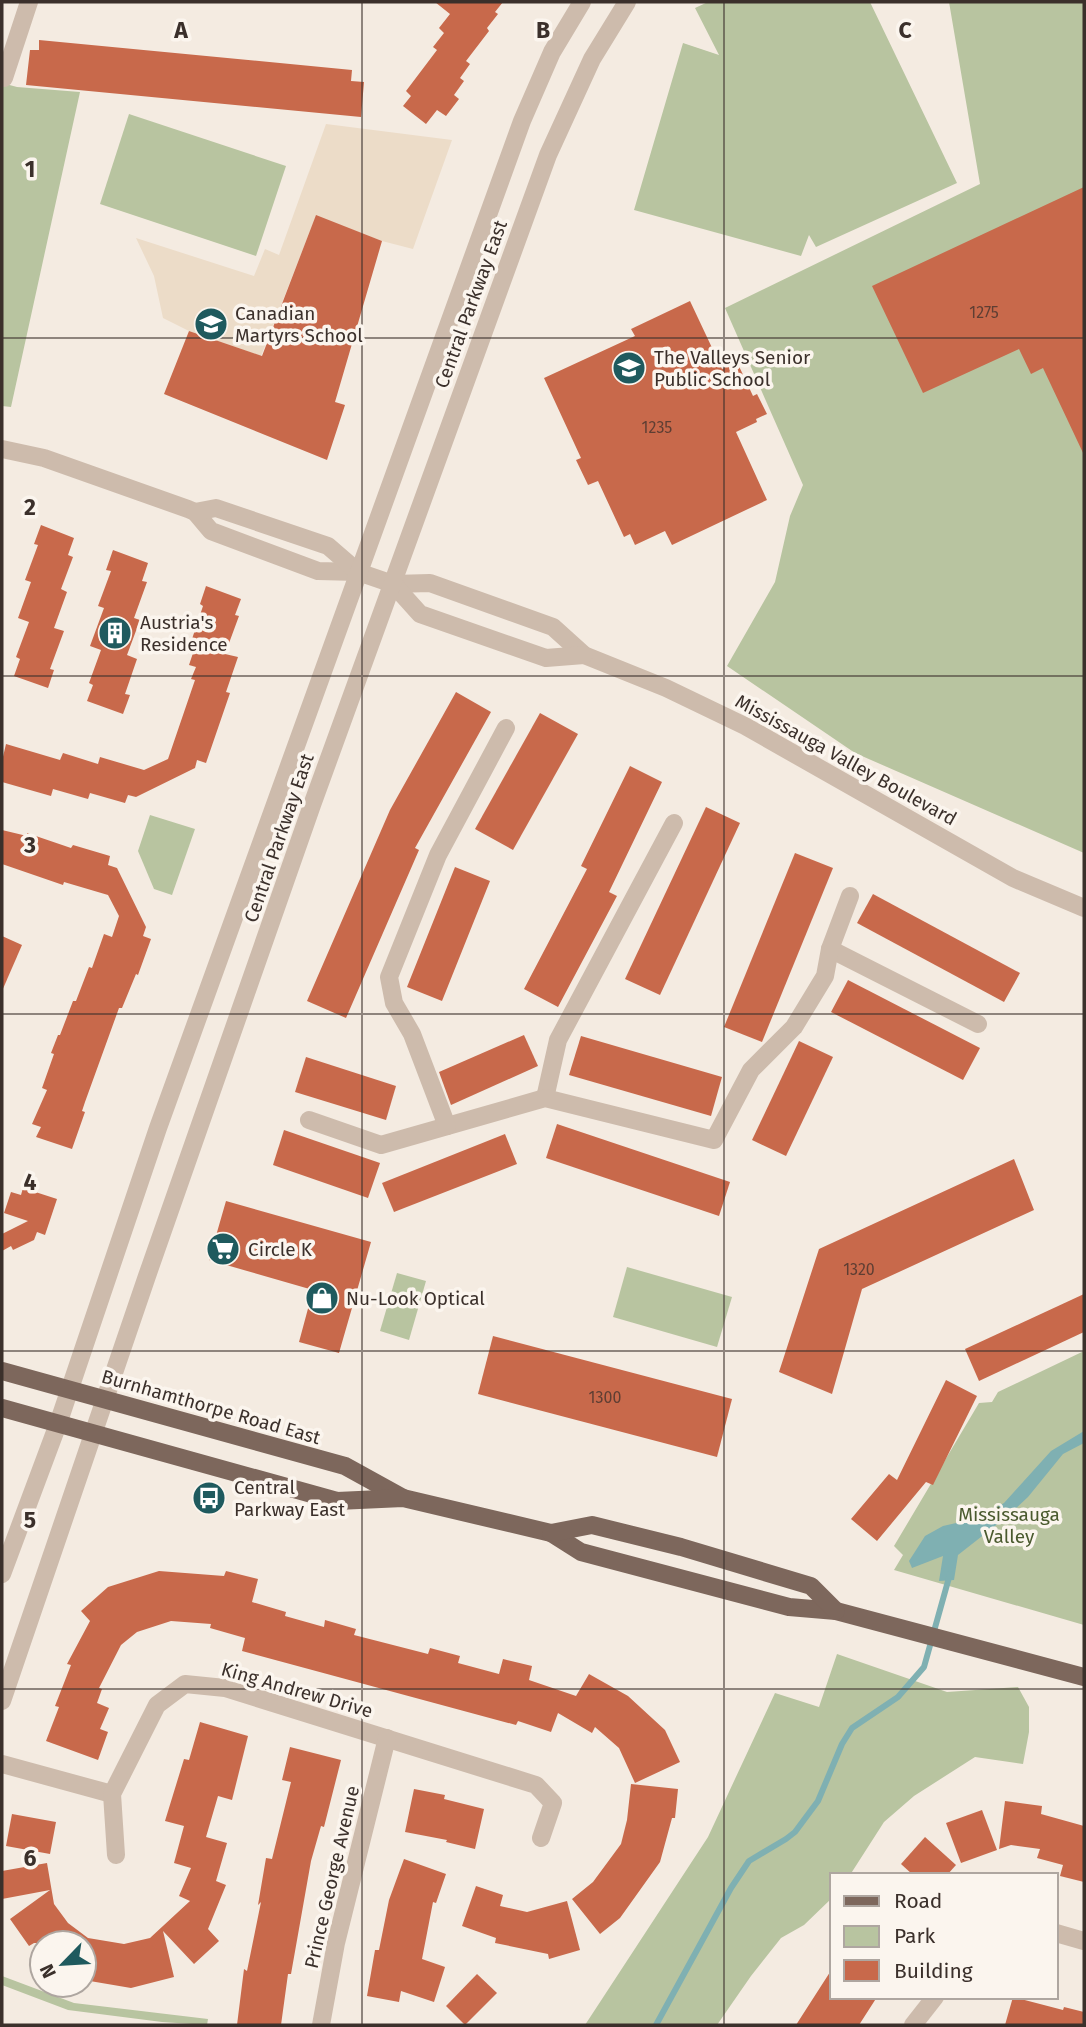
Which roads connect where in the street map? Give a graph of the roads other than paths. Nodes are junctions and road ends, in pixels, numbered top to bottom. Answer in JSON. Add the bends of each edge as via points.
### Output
{"nodes":[{"id":1,"x":29,"y":2,"type":"edge"},
{"id":2,"x":582,"y":2,"type":"edge"},
{"id":3,"x":627,"y":2,"type":"edge"},
{"id":4,"x":4,"y":78,"type":"dead end"},
{"id":5,"x":2,"y":449,"type":"edge"},
{"id":6,"x":195,"y":512,"type":"junction"},
{"id":7,"x":358,"y":572,"type":"junction"},
{"id":8,"x":393,"y":584,"type":"junction"},
{"id":9,"x":584,"y":655,"type":"junction"},
{"id":10,"x":506,"y":727,"type":"dead end"},
{"id":11,"x":674,"y":823,"type":"dead end"},
{"id":12,"x":850,"y":896,"type":"dead end"},
{"id":13,"x":1084,"y":908,"type":"edge"},
{"id":14,"x":830,"y":949,"type":"junction"},
{"id":15,"x":978,"y":1024,"type":"dead end"},
{"id":16,"x":545,"y":1098,"type":"junction"},
{"id":17,"x":309,"y":1120,"type":"dead end"},
{"id":18,"x":447,"y":1126,"type":"junction"},
{"id":19,"x":2,"y":1370,"type":"edge"},
{"id":20,"x":69,"y":1389,"type":"junction"},
{"id":21,"x":105,"y":1398,"type":"junction"},
{"id":22,"x":2,"y":1408,"type":"edge"},
{"id":23,"x":58,"y":1424,"type":"junction"},
{"id":24,"x":94,"y":1434,"type":"junction"},
{"id":25,"x":403,"y":1498,"type":"junction"},
{"id":26,"x":551,"y":1533,"type":"junction"},
{"id":27,"x":2,"y":1574,"type":"edge"},
{"id":28,"x":836,"y":1611,"type":"junction"},
{"id":29,"x":1084,"y":1678,"type":"edge"},
{"id":30,"x":2,"y":1701,"type":"edge"},
{"id":31,"x":387,"y":1738,"type":"junction"},
{"id":32,"x":2,"y":1764,"type":"edge"},
{"id":33,"x":113,"y":1794,"type":"junction"},
{"id":34,"x":541,"y":1838,"type":"dead end"},
{"id":35,"x":116,"y":1855,"type":"dead end"},
{"id":36,"x":1058,"y":1934,"type":"edge"},
{"id":37,"x":1084,"y":1941,"type":"edge"},
{"id":38,"x":933,"y":1999,"type":"edge"},
{"id":39,"x":321,"y":2025,"type":"edge"},
{"id":40,"x":913,"y":2025,"type":"edge"}],
"edges":[{"from":1,"to":4,"type":"street"},
{"from":2,"to":7,"type":"street","name":"Central Parkway East","via":[[552,52],[522,121]]},
{"from":3,"to":8,"type":"street","name":"Central Parkway East","via":[[592,60],[548,155]]},
{"from":5,"to":6,"type":"street","name":"Mississauga Valley Boulevard","via":[[44,458]]},
{"from":6,"to":7,"type":"street","name":"Mississauga Valley Boulevard","via":[[211,531],[318,571]]},
{"from":6,"to":7,"type":"street","name":"Mississauga Valley Boulevard","via":[[216,508],[328,546]]},
{"from":7,"to":8,"type":"street","name":"Mississauga Valley Boulevard"},
{"from":7,"to":20,"type":"street","name":"Central Parkway East"},
{"from":8,"to":9,"type":"street","name":"Mississauga Valley Boulevard","via":[[430,583],[553,627]]},
{"from":8,"to":9,"type":"street","name":"Mississauga Valley Boulevard","via":[[420,614],[546,658]]},
{"from":8,"to":21,"type":"street","name":"Central Parkway East"},
{"from":9,"to":13,"type":"street","name":"Mississauga Valley Boulevard","via":[[745,726],[1013,878]]},
{"from":10,"to":18,"type":"street","via":[[438,855],[389,977],[394,1003],[412,1034]]},
{"from":11,"to":16,"type":"street","via":[[558,1040]]},
{"from":12,"to":14,"type":"street"},
{"from":14,"to":15,"type":"street"},
{"from":14,"to":16,"type":"street","via":[[825,976],[794,1027],[751,1070],[714,1140]]},
{"from":16,"to":18,"type":"street"},
{"from":17,"to":18,"type":"street","via":[[381,1145]]},
{"from":19,"to":20,"type":"main road","name":"Burnhamthorpe Road East"},
{"from":20,"to":21,"type":"main road","name":"Burnhamthorpe Road East"},
{"from":20,"to":23,"type":"street","name":"Central Parkway East"},
{"from":21,"to":24,"type":"street","name":"Central Parkway East"},
{"from":21,"to":25,"type":"main road","name":"Burnhamthorpe Road East","via":[[345,1466]]},
{"from":22,"to":23,"type":"main road","name":"Burnhamthorpe Road East"},
{"from":23,"to":24,"type":"main road","name":"Burnhamthorpe Road East"},
{"from":23,"to":27,"type":"street","name":"Central Parkway East"},
{"from":24,"to":25,"type":"main road","name":"Burnhamthorpe Road East","via":[[337,1501]]},
{"from":24,"to":30,"type":"street","name":"Central Parkway East"},
{"from":25,"to":26,"type":"main road","name":"Burnhamthorpe Road East"},
{"from":26,"to":28,"type":"main road","name":"Burnhamthorpe Road East","via":[[580,1552],[789,1607]]},
{"from":26,"to":28,"type":"main road","name":"Burnhamthorpe Road East","via":[[592,1525],[681,1547],[811,1586]]},
{"from":28,"to":29,"type":"main road","name":"Burnhamthorpe Road East"},
{"from":31,"to":33,"type":"street","name":"King Andrew Drive","via":[[225,1688],[185,1684],[157,1705]]},
{"from":31,"to":34,"type":"street","name":"King Andrew Drive","via":[[536,1785],[553,1803]]},
{"from":31,"to":39,"type":"street","name":"Prince George Avenue","via":[[336,1943]]},
{"from":32,"to":33,"type":"street"},
{"from":33,"to":35,"type":"street"},
{"from":36,"to":37,"type":"street"},
{"from":38,"to":40,"type":"street"}]}
